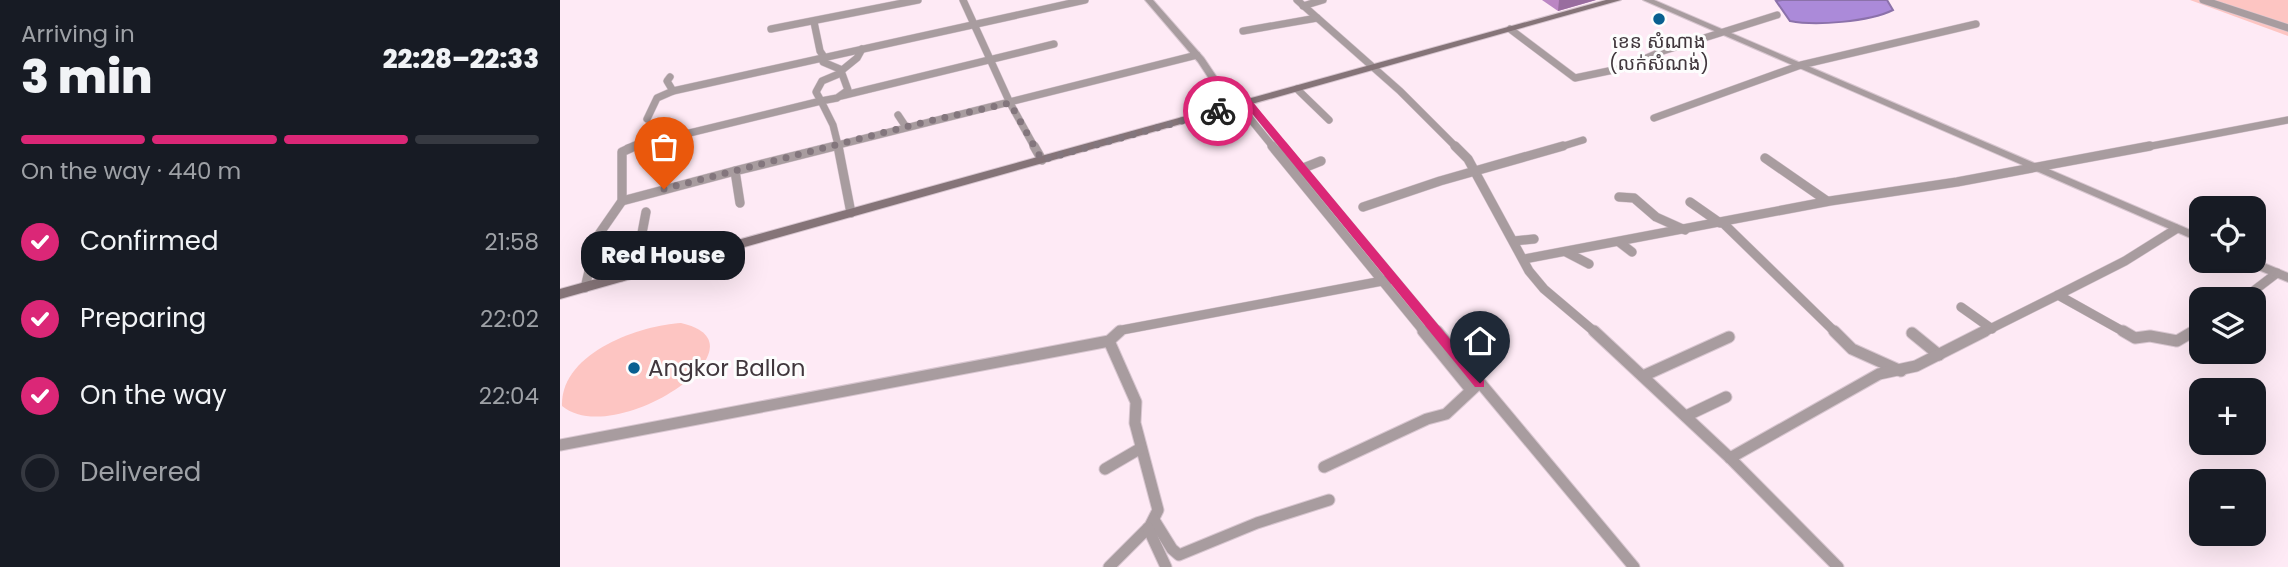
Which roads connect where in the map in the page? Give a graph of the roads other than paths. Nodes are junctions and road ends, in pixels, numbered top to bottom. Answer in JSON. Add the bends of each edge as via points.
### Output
{"nodes":[{"id":1,"x":918,"y":0,"type":"edge"},
{"id":2,"x":963,"y":0,"type":"edge"},
{"id":3,"x":1085,"y":0,"type":"edge"},
{"id":4,"x":1149,"y":0,"type":"edge"},
{"id":5,"x":1297,"y":0,"type":"edge"},
{"id":6,"x":1323,"y":0,"type":"edge"},
{"id":7,"x":1616,"y":0,"type":"edge"},
{"id":8,"x":1647,"y":0,"type":"edge"},
{"id":9,"x":2203,"y":0,"type":"edge"},
{"id":10,"x":907,"y":1,"type":"edge"},
{"id":11,"x":1303,"y":6,"type":"junction"},
{"id":12,"x":1777,"y":15,"type":"dead end"},
{"id":13,"x":1317,"y":18,"type":"junction"},
{"id":14,"x":814,"y":22,"type":"junction"},
{"id":15,"x":1976,"y":24,"type":"dead end"},
{"id":16,"x":973,"y":25,"type":"junction"},
{"id":17,"x":2288,"y":28,"type":"edge"},
{"id":18,"x":771,"y":29,"type":"dead end"},
{"id":19,"x":1510,"y":29,"type":"junction"},
{"id":20,"x":1243,"y":31,"type":"dead end"},
{"id":21,"x":1722,"y":31,"type":"junction"},
{"id":22,"x":1054,"y":44,"type":"dead end"},
{"id":23,"x":877,"y":45,"type":"junction"},
{"id":24,"x":862,"y":49,"type":"junction"},
{"id":25,"x":1197,"y":55,"type":"junction"},
{"id":26,"x":877,"y":58,"type":"dead end"},
{"id":27,"x":825,"y":60,"type":"junction"},
{"id":28,"x":992,"y":60,"type":"junction"},
{"id":29,"x":1801,"y":65,"type":"junction"},
{"id":30,"x":1373,"y":68,"type":"junction"},
{"id":31,"x":841,"y":71,"type":"junction"},
{"id":32,"x":824,"y":74,"type":"dead end"},
{"id":33,"x":670,"y":77,"type":"dead end"},
{"id":34,"x":1297,"y":89,"type":"junction"},
{"id":35,"x":673,"y":91,"type":"junction"},
{"id":36,"x":841,"y":96,"type":"junction"},
{"id":37,"x":821,"y":101,"type":"junction"},
{"id":38,"x":1010,"y":103,"type":"junction"},
{"id":39,"x":1240,"y":105,"type":"junction"},
{"id":40,"x":898,"y":115,"type":"dead end"},
{"id":41,"x":647,"y":118,"type":"dead end"},
{"id":42,"x":1654,"y":118,"type":"dead end"},
{"id":43,"x":1329,"y":120,"type":"dead end"},
{"id":44,"x":2288,"y":120,"type":"edge"},
{"id":45,"x":906,"y":127,"type":"junction"},
{"id":46,"x":1583,"y":140,"type":"dead end"},
{"id":47,"x":838,"y":145,"type":"junction"},
{"id":48,"x":1765,"y":158,"type":"dead end"},
{"id":49,"x":1042,"y":160,"type":"junction"},
{"id":50,"x":1321,"y":161,"type":"dead end"},
{"id":51,"x":2030,"y":167,"type":"junction"},
{"id":52,"x":1301,"y":169,"type":"junction"},
{"id":53,"x":736,"y":171,"type":"junction"},
{"id":54,"x":1475,"y":172,"type":"junction"},
{"id":55,"x":1619,"y":197,"type":"dead end"},
{"id":56,"x":622,"y":201,"type":"junction"},
{"id":57,"x":1827,"y":201,"type":"junction"},
{"id":58,"x":1690,"y":202,"type":"dead end"},
{"id":59,"x":740,"y":203,"type":"dead end"},
{"id":60,"x":1363,"y":207,"type":"dead end"},
{"id":61,"x":646,"y":212,"type":"dead end"},
{"id":62,"x":851,"y":213,"type":"junction"},
{"id":63,"x":1722,"y":223,"type":"junction"},
{"id":64,"x":2176,"y":229,"type":"junction"},
{"id":65,"x":1685,"y":230,"type":"junction"},
{"id":66,"x":2189,"y":234,"type":"edge"},
{"id":67,"x":1534,"y":239,"type":"dead end"},
{"id":68,"x":1514,"y":241,"type":"junction"},
{"id":69,"x":1619,"y":242,"type":"junction"},
{"id":70,"x":657,"y":252,"type":"dead end"},
{"id":71,"x":1565,"y":252,"type":"junction"},
{"id":72,"x":1632,"y":252,"type":"dead end"},
{"id":73,"x":1524,"y":259,"type":"junction"},
{"id":74,"x":1589,"y":264,"type":"dead end"},
{"id":75,"x":656,"y":267,"type":"junction"},
{"id":76,"x":2282,"y":276,"type":"edge"},
{"id":77,"x":622,"y":277,"type":"junction"},
{"id":78,"x":1388,"y":281,"type":"junction"},
{"id":79,"x":2263,"y":287,"type":"edge"},
{"id":80,"x":584,"y":288,"type":"junction"},
{"id":81,"x":560,"y":294,"type":"edge"},
{"id":82,"x":2058,"y":295,"type":"junction"},
{"id":83,"x":1961,"y":307,"type":"dead end"},
{"id":84,"x":1992,"y":329,"type":"junction"},
{"id":85,"x":1912,"y":333,"type":"dead end"},
{"id":86,"x":2189,"y":334,"type":"edge"},
{"id":87,"x":1729,"y":337,"type":"dead end"},
{"id":88,"x":1110,"y":341,"type":"junction"},
{"id":89,"x":1939,"y":355,"type":"junction"},
{"id":90,"x":1902,"y":371,"type":"junction"},
{"id":91,"x":1643,"y":376,"type":"junction"},
{"id":92,"x":1475,"y":386,"type":"junction"},
{"id":93,"x":1726,"y":397,"type":"dead end"},
{"id":94,"x":1686,"y":416,"type":"junction"},
{"id":95,"x":560,"y":444,"type":"edge"},
{"id":96,"x":1140,"y":448,"type":"junction"},
{"id":97,"x":1731,"y":458,"type":"junction"},
{"id":98,"x":1324,"y":467,"type":"dead end"},
{"id":99,"x":1105,"y":469,"type":"dead end"},
{"id":100,"x":1329,"y":500,"type":"dead end"},
{"id":101,"x":1151,"y":524,"type":"junction"},
{"id":102,"x":1109,"y":567,"type":"edge"},
{"id":103,"x":1166,"y":567,"type":"edge"},
{"id":104,"x":1634,"y":567,"type":"edge"},
{"id":105,"x":1838,"y":567,"type":"edge"}],
"edges":[{"from":1,"to":10,"type":"street"},
{"from":2,"to":16,"type":"street"},
{"from":3,"to":16,"type":"street"},
{"from":4,"to":25,"type":"street"},
{"from":5,"to":11,"type":"street"},
{"from":6,"to":11,"type":"street"},
{"from":7,"to":19,"type":"main road"},
{"from":8,"to":21,"type":"street"},
{"from":9,"to":17,"type":"street"},
{"from":10,"to":14,"type":"street"},
{"from":11,"to":13,"type":"street"},
{"from":12,"to":21,"type":"street"},
{"from":13,"to":20,"type":"street"},
{"from":13,"to":30,"type":"street"},
{"from":14,"to":18,"type":"street"},
{"from":14,"to":27,"type":"street"},
{"from":15,"to":29,"type":"street"},
{"from":16,"to":23,"type":"street"},
{"from":16,"to":28,"type":"street"},
{"from":19,"to":21,"type":"street","via":[[1575,78],[1623,68]]},
{"from":19,"to":30,"type":"main road"},
{"from":21,"to":29,"type":"street"},
{"from":22,"to":28,"type":"street"},
{"from":23,"to":24,"type":"street"},
{"from":23,"to":26,"type":"street"},
{"from":24,"to":27,"type":"street"},
{"from":24,"to":31,"type":"street"},
{"from":25,"to":38,"type":"street"},
{"from":25,"to":39,"type":"street"},
{"from":27,"to":31,"type":"street"},
{"from":27,"to":32,"type":"street"},
{"from":27,"to":35,"type":"street"},
{"from":28,"to":36,"type":"street"},
{"from":28,"to":38,"type":"street"},
{"from":29,"to":42,"type":"street"},
{"from":29,"to":51,"type":"street"},
{"from":30,"to":34,"type":"main road"},
{"from":30,"to":54,"type":"street","via":[[1468,159]]},
{"from":31,"to":36,"type":"street","via":[[848,90]]},
{"from":31,"to":37,"type":"street","via":[[822,81],[816,92]]},
{"from":33,"to":35,"type":"street","via":[[667,81]]},
{"from":34,"to":39,"type":"main road"},
{"from":34,"to":43,"type":"street"},
{"from":35,"to":41,"type":"street","via":[[657,98]]},
{"from":36,"to":37,"type":"street"},
{"from":37,"to":47,"type":"street"},
{"from":37,"to":56,"type":"street","via":[[626,148],[622,152]]},
{"from":38,"to":45,"type":"street"},
{"from":38,"to":49,"type":"street"},
{"from":39,"to":49,"type":"main road"},
{"from":39,"to":52,"type":"street"},
{"from":39,"to":78,"type":"street"},
{"from":40,"to":45,"type":"street"},
{"from":44,"to":51,"type":"street"},
{"from":45,"to":47,"type":"street"},
{"from":46,"to":54,"type":"street"},
{"from":47,"to":53,"type":"street"},
{"from":47,"to":62,"type":"street"},
{"from":48,"to":57,"type":"street"},
{"from":49,"to":62,"type":"main road"},
{"from":50,"to":52,"type":"street"},
{"from":51,"to":57,"type":"street"},
{"from":51,"to":64,"type":"street"},
{"from":52,"to":78,"type":"street"},
{"from":53,"to":56,"type":"street"},
{"from":53,"to":59,"type":"street"},
{"from":54,"to":60,"type":"street"},
{"from":54,"to":68,"type":"street"},
{"from":55,"to":65,"type":"street","via":[[1634,198],[1656,217]]},
{"from":56,"to":80,"type":"street","via":[[597,237]]},
{"from":57,"to":63,"type":"street"},
{"from":58,"to":63,"type":"street"},
{"from":61,"to":77,"type":"street","via":[[639,248]]},
{"from":62,"to":75,"type":"main road"},
{"from":63,"to":65,"type":"street"},
{"from":63,"to":90,"type":"street","via":[[1852,349]]},
{"from":64,"to":66,"type":"street"},
{"from":64,"to":82,"type":"street"},
{"from":65,"to":69,"type":"street"},
{"from":67,"to":68,"type":"street"},
{"from":68,"to":73,"type":"street"},
{"from":69,"to":71,"type":"street"},
{"from":69,"to":72,"type":"street"},
{"from":70,"to":75,"type":"street"},
{"from":71,"to":73,"type":"street"},
{"from":71,"to":74,"type":"street"},
{"from":73,"to":91,"type":"street","via":[[1544,289]]},
{"from":75,"to":77,"type":"main road"},
{"from":76,"to":79,"type":"street"},
{"from":77,"to":80,"type":"main road"},
{"from":78,"to":88,"type":"street","via":[[1122,330]]},
{"from":78,"to":92,"type":"street"},
{"from":80,"to":81,"type":"main road"},
{"from":82,"to":84,"type":"street"},
{"from":82,"to":86,"type":"street","via":[[2135,338],[2177,341]]},
{"from":83,"to":84,"type":"street"},
{"from":84,"to":89,"type":"street"},
{"from":85,"to":89,"type":"street"},
{"from":87,"to":91,"type":"street"},
{"from":88,"to":95,"type":"street"},
{"from":88,"to":96,"type":"street","via":[[1136,402]]},
{"from":89,"to":90,"type":"street"},
{"from":90,"to":97,"type":"street","via":[[1869,379]]},
{"from":91,"to":94,"type":"street"},
{"from":92,"to":98,"type":"street","via":[[1446,414]]},
{"from":92,"to":104,"type":"street"},
{"from":93,"to":94,"type":"street"},
{"from":94,"to":97,"type":"street"},
{"from":96,"to":99,"type":"street"},
{"from":96,"to":101,"type":"street","via":[[1158,510]]},
{"from":97,"to":105,"type":"street"},
{"from":100,"to":101,"type":"street","via":[[1179,555]]},
{"from":101,"to":102,"type":"street"},
{"from":101,"to":103,"type":"street"}]}
